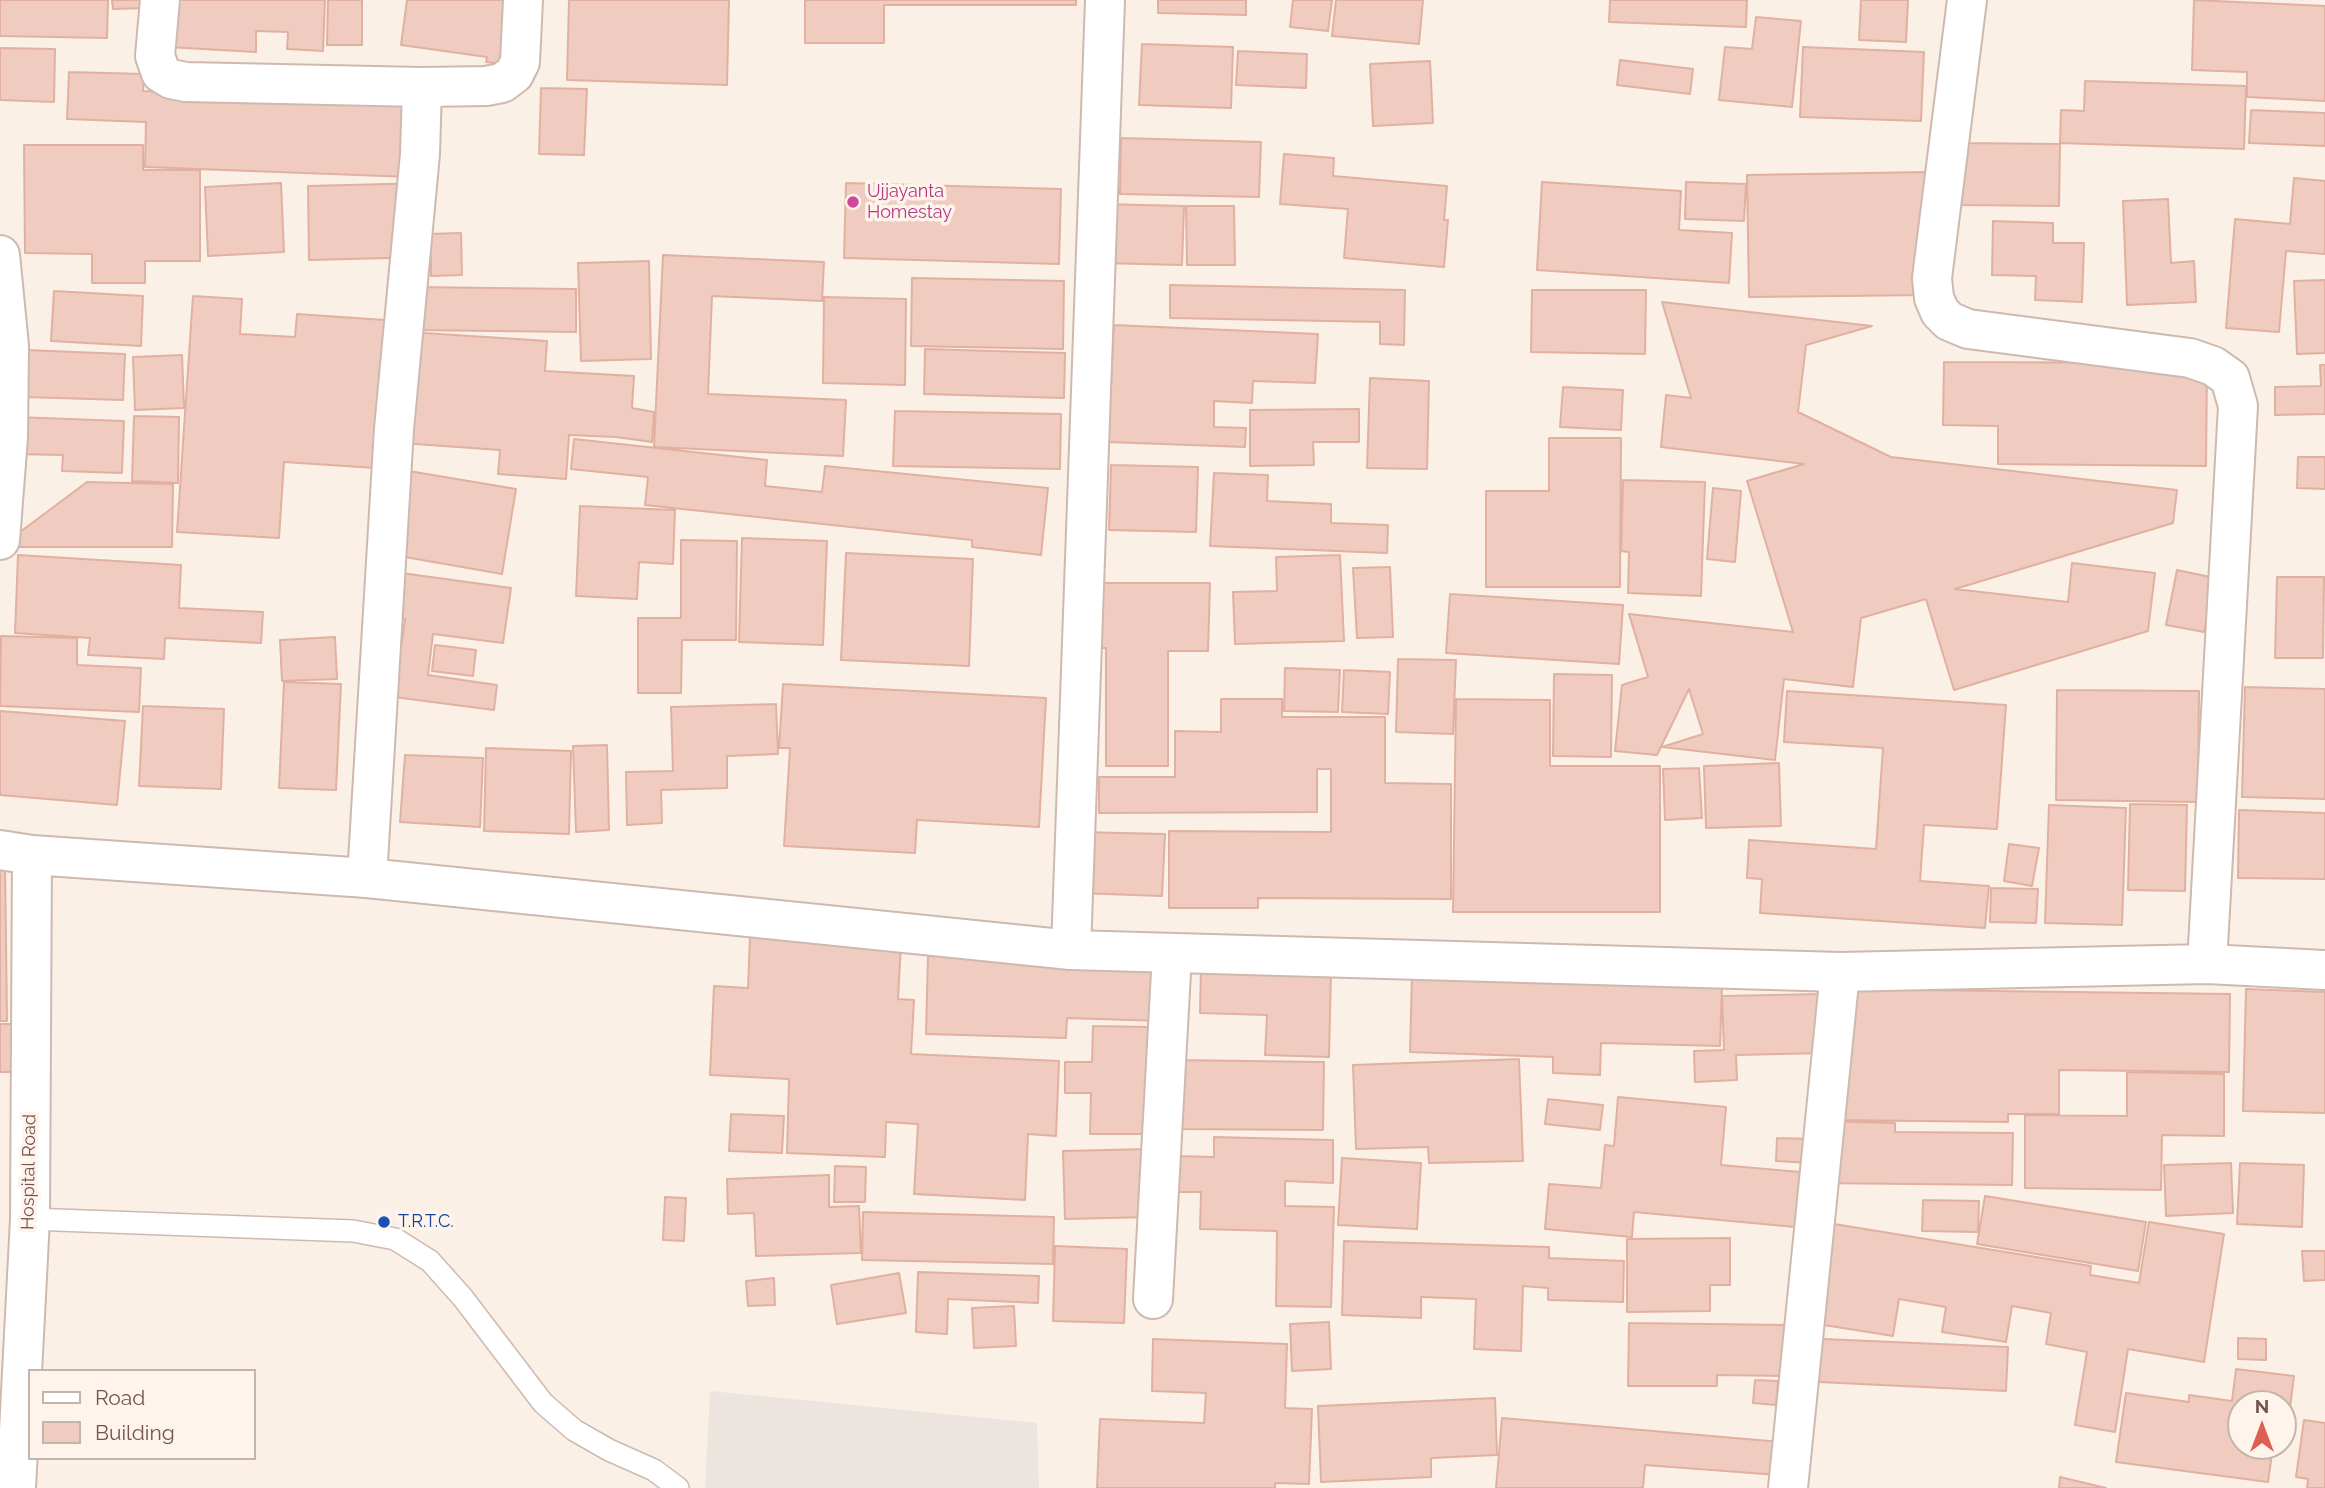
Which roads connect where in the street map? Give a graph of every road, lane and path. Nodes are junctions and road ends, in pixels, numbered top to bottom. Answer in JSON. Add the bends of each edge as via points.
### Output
{"nodes":[{"id":1,"x":160,"y":0,"type":"edge"},
{"id":2,"x":523,"y":0,"type":"edge"},
{"id":3,"x":1105,"y":0,"type":"edge"},
{"id":4,"x":1958,"y":1,"type":"edge"},
{"id":5,"x":422,"y":87,"type":"junction"},
{"id":6,"x":0,"y":255,"type":"edge"},
{"id":7,"x":0,"y":540,"type":"edge"},
{"id":8,"x":16,"y":853,"type":"edge"},
{"id":9,"x":367,"y":878,"type":"junction"},
{"id":10,"x":1070,"y":950,"type":"junction"},
{"id":11,"x":1172,"y":954,"type":"junction"},
{"id":12,"x":2207,"y":964,"type":"junction"},
{"id":13,"x":2325,"y":970,"type":"edge"},
{"id":14,"x":1840,"y":972,"type":"junction"},
{"id":15,"x":30,"y":1219,"type":"junction"},
{"id":16,"x":1153,"y":1299,"type":"dead end"},
{"id":17,"x":16,"y":1488,"type":"edge"},
{"id":18,"x":678,"y":1488,"type":"edge"},
{"id":19,"x":1788,"y":1488,"type":"edge"}],
"edges":[{"from":1,"to":5,"type":"street","via":[[155,56],[161,73],[171,79]]},
{"from":2,"to":5,"type":"street","via":[[520,62],[514,74],[502,83],[486,86]]},
{"from":3,"to":10,"type":"street"},
{"from":4,"to":12,"type":"street","via":[[1932,278],[1940,312],[1968,329],[2190,358],[2230,378],[2238,406]]},
{"from":5,"to":9,"type":"street","via":[[394,429]]},
{"from":6,"to":7,"type":"street","via":[[9,346]]},
{"from":8,"to":9,"type":"street"},
{"from":8,"to":15,"type":"street","name":"Hospital Road"},
{"from":9,"to":10,"type":"street"},
{"from":10,"to":11,"type":"street"},
{"from":11,"to":14,"type":"street"},
{"from":11,"to":16,"type":"street"},
{"from":12,"to":13,"type":"street"},
{"from":12,"to":14,"type":"street"},
{"from":14,"to":19,"type":"street"},
{"from":15,"to":17,"type":"street","name":"Hospital Road"},
{"from":15,"to":18,"type":"lane","via":[[353,1231],[395,1239],[430,1261],[543,1404],[574,1430],[654,1470]]}]}
